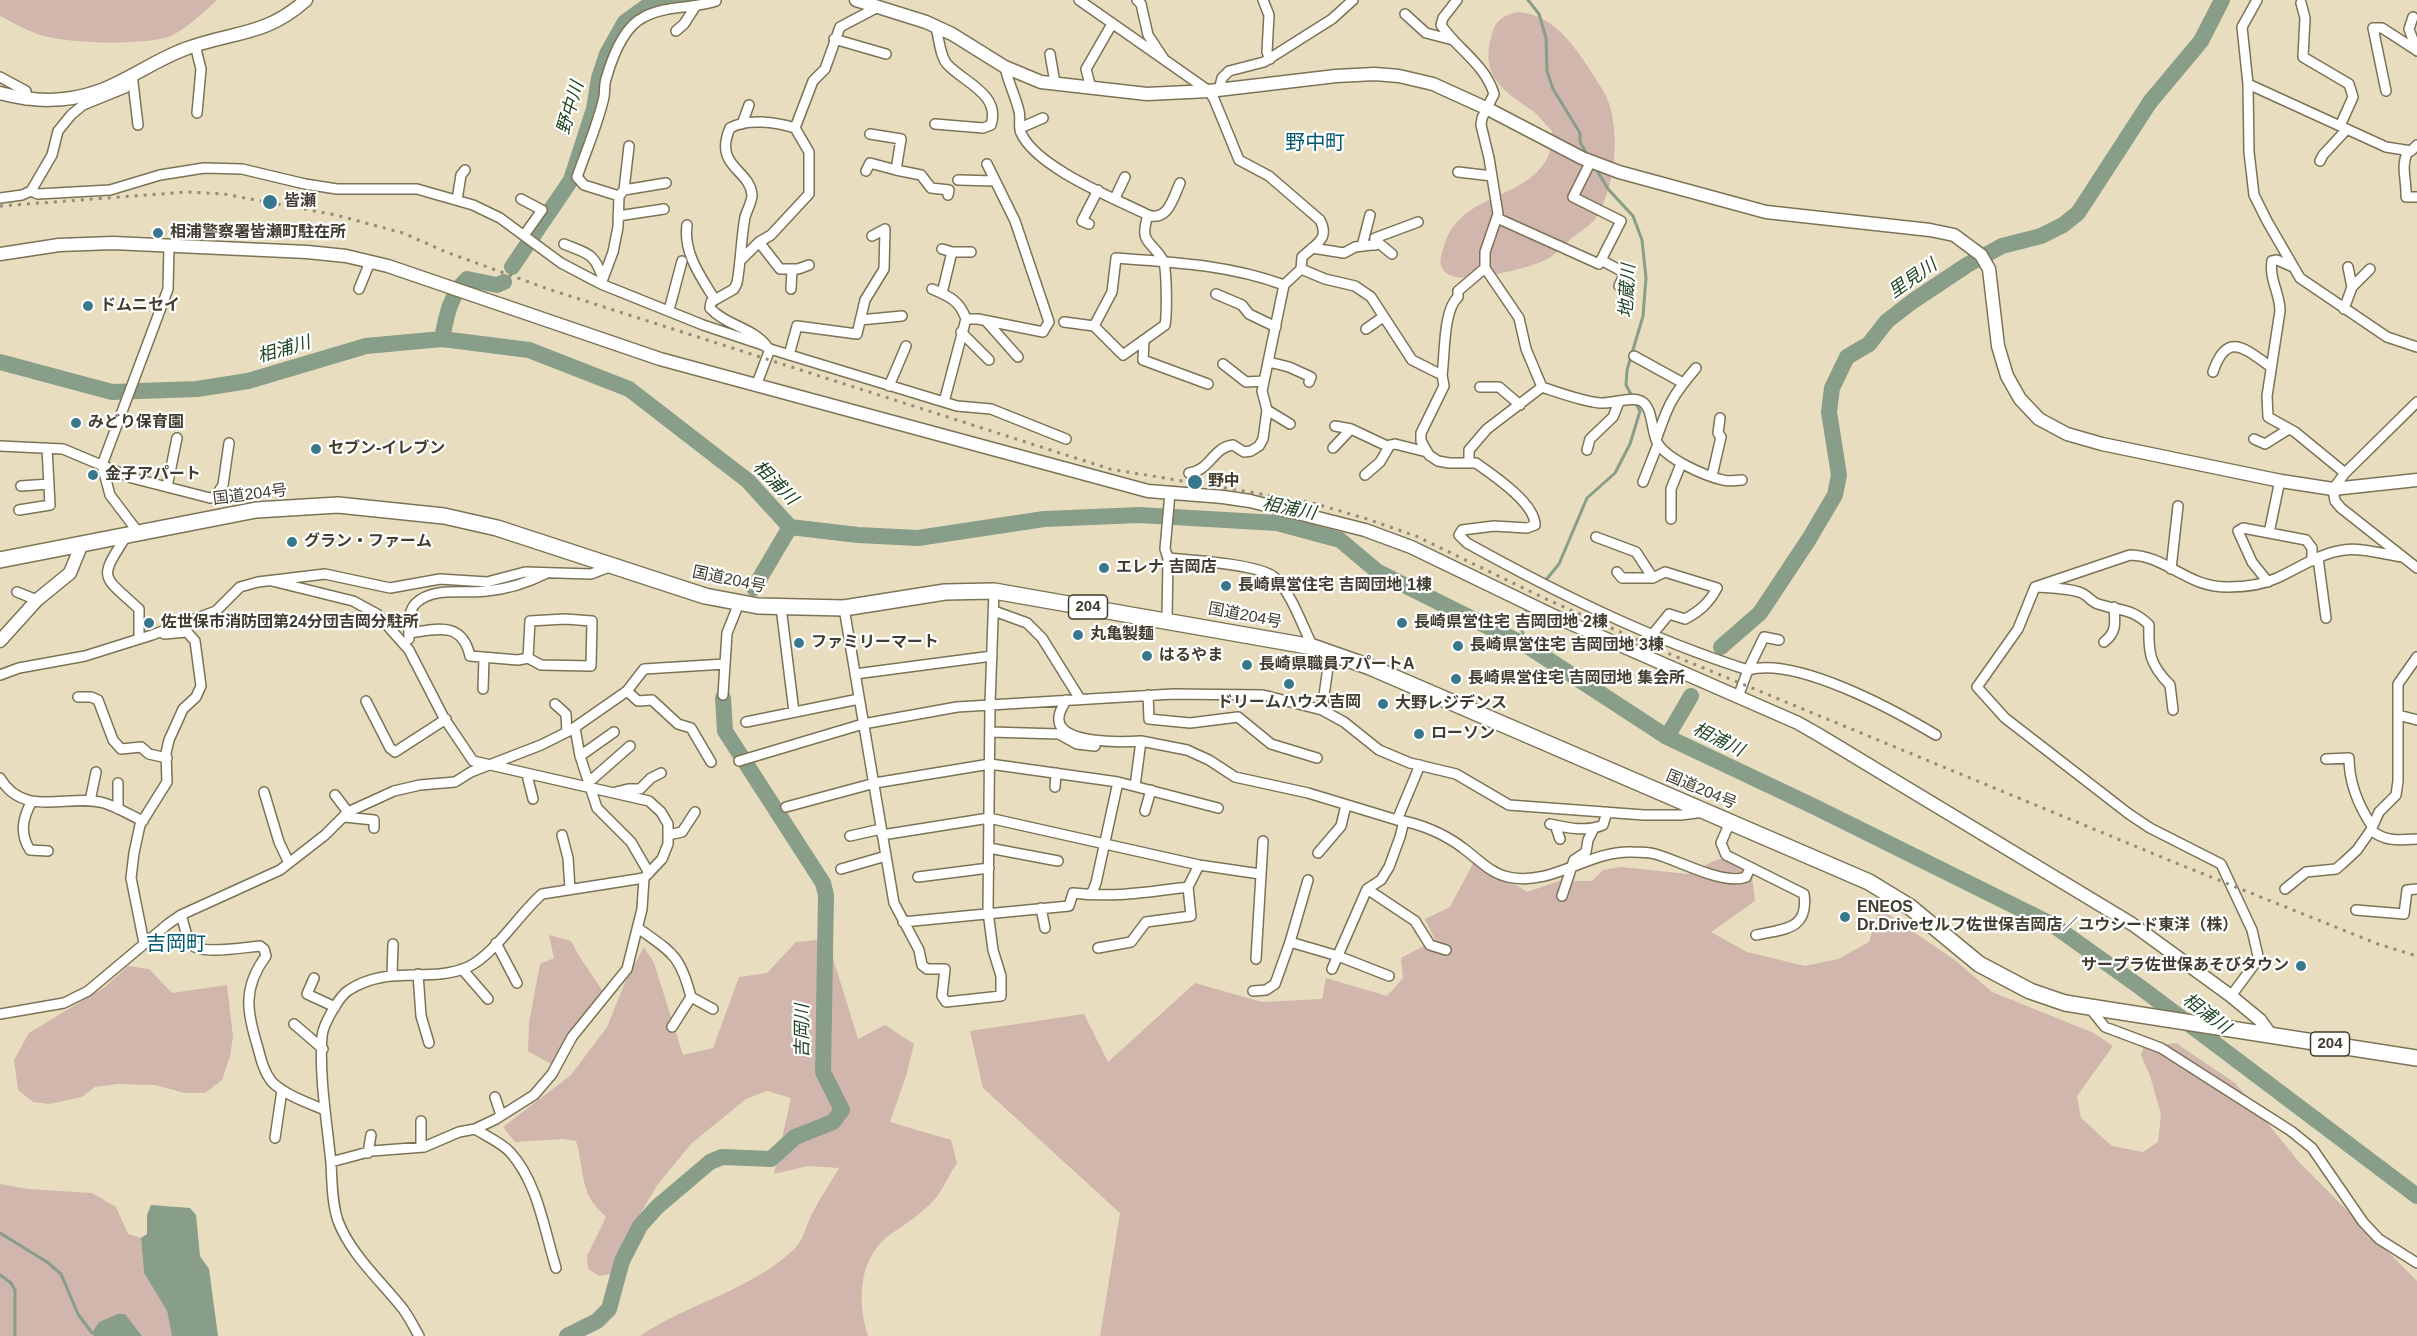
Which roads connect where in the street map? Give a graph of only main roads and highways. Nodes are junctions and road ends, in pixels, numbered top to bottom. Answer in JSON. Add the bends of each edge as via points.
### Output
{"nodes":[{"id":1,"x":0,"y":560,"type":"edge"},
{"id":2,"x":2417,"y":1058,"type":"edge"}],
"edges":[{"from":1,"to":2,"type":"highway","name":"国道204号","number":"204","via":[[256,510],[338,505],[444,516],[497,528],[705,596],[740,603],[844,608],[945,592],[994,591],[1313,647],[1370,667],[1869,882],[1910,907],[1978,964],[2065,1003]]}]}
